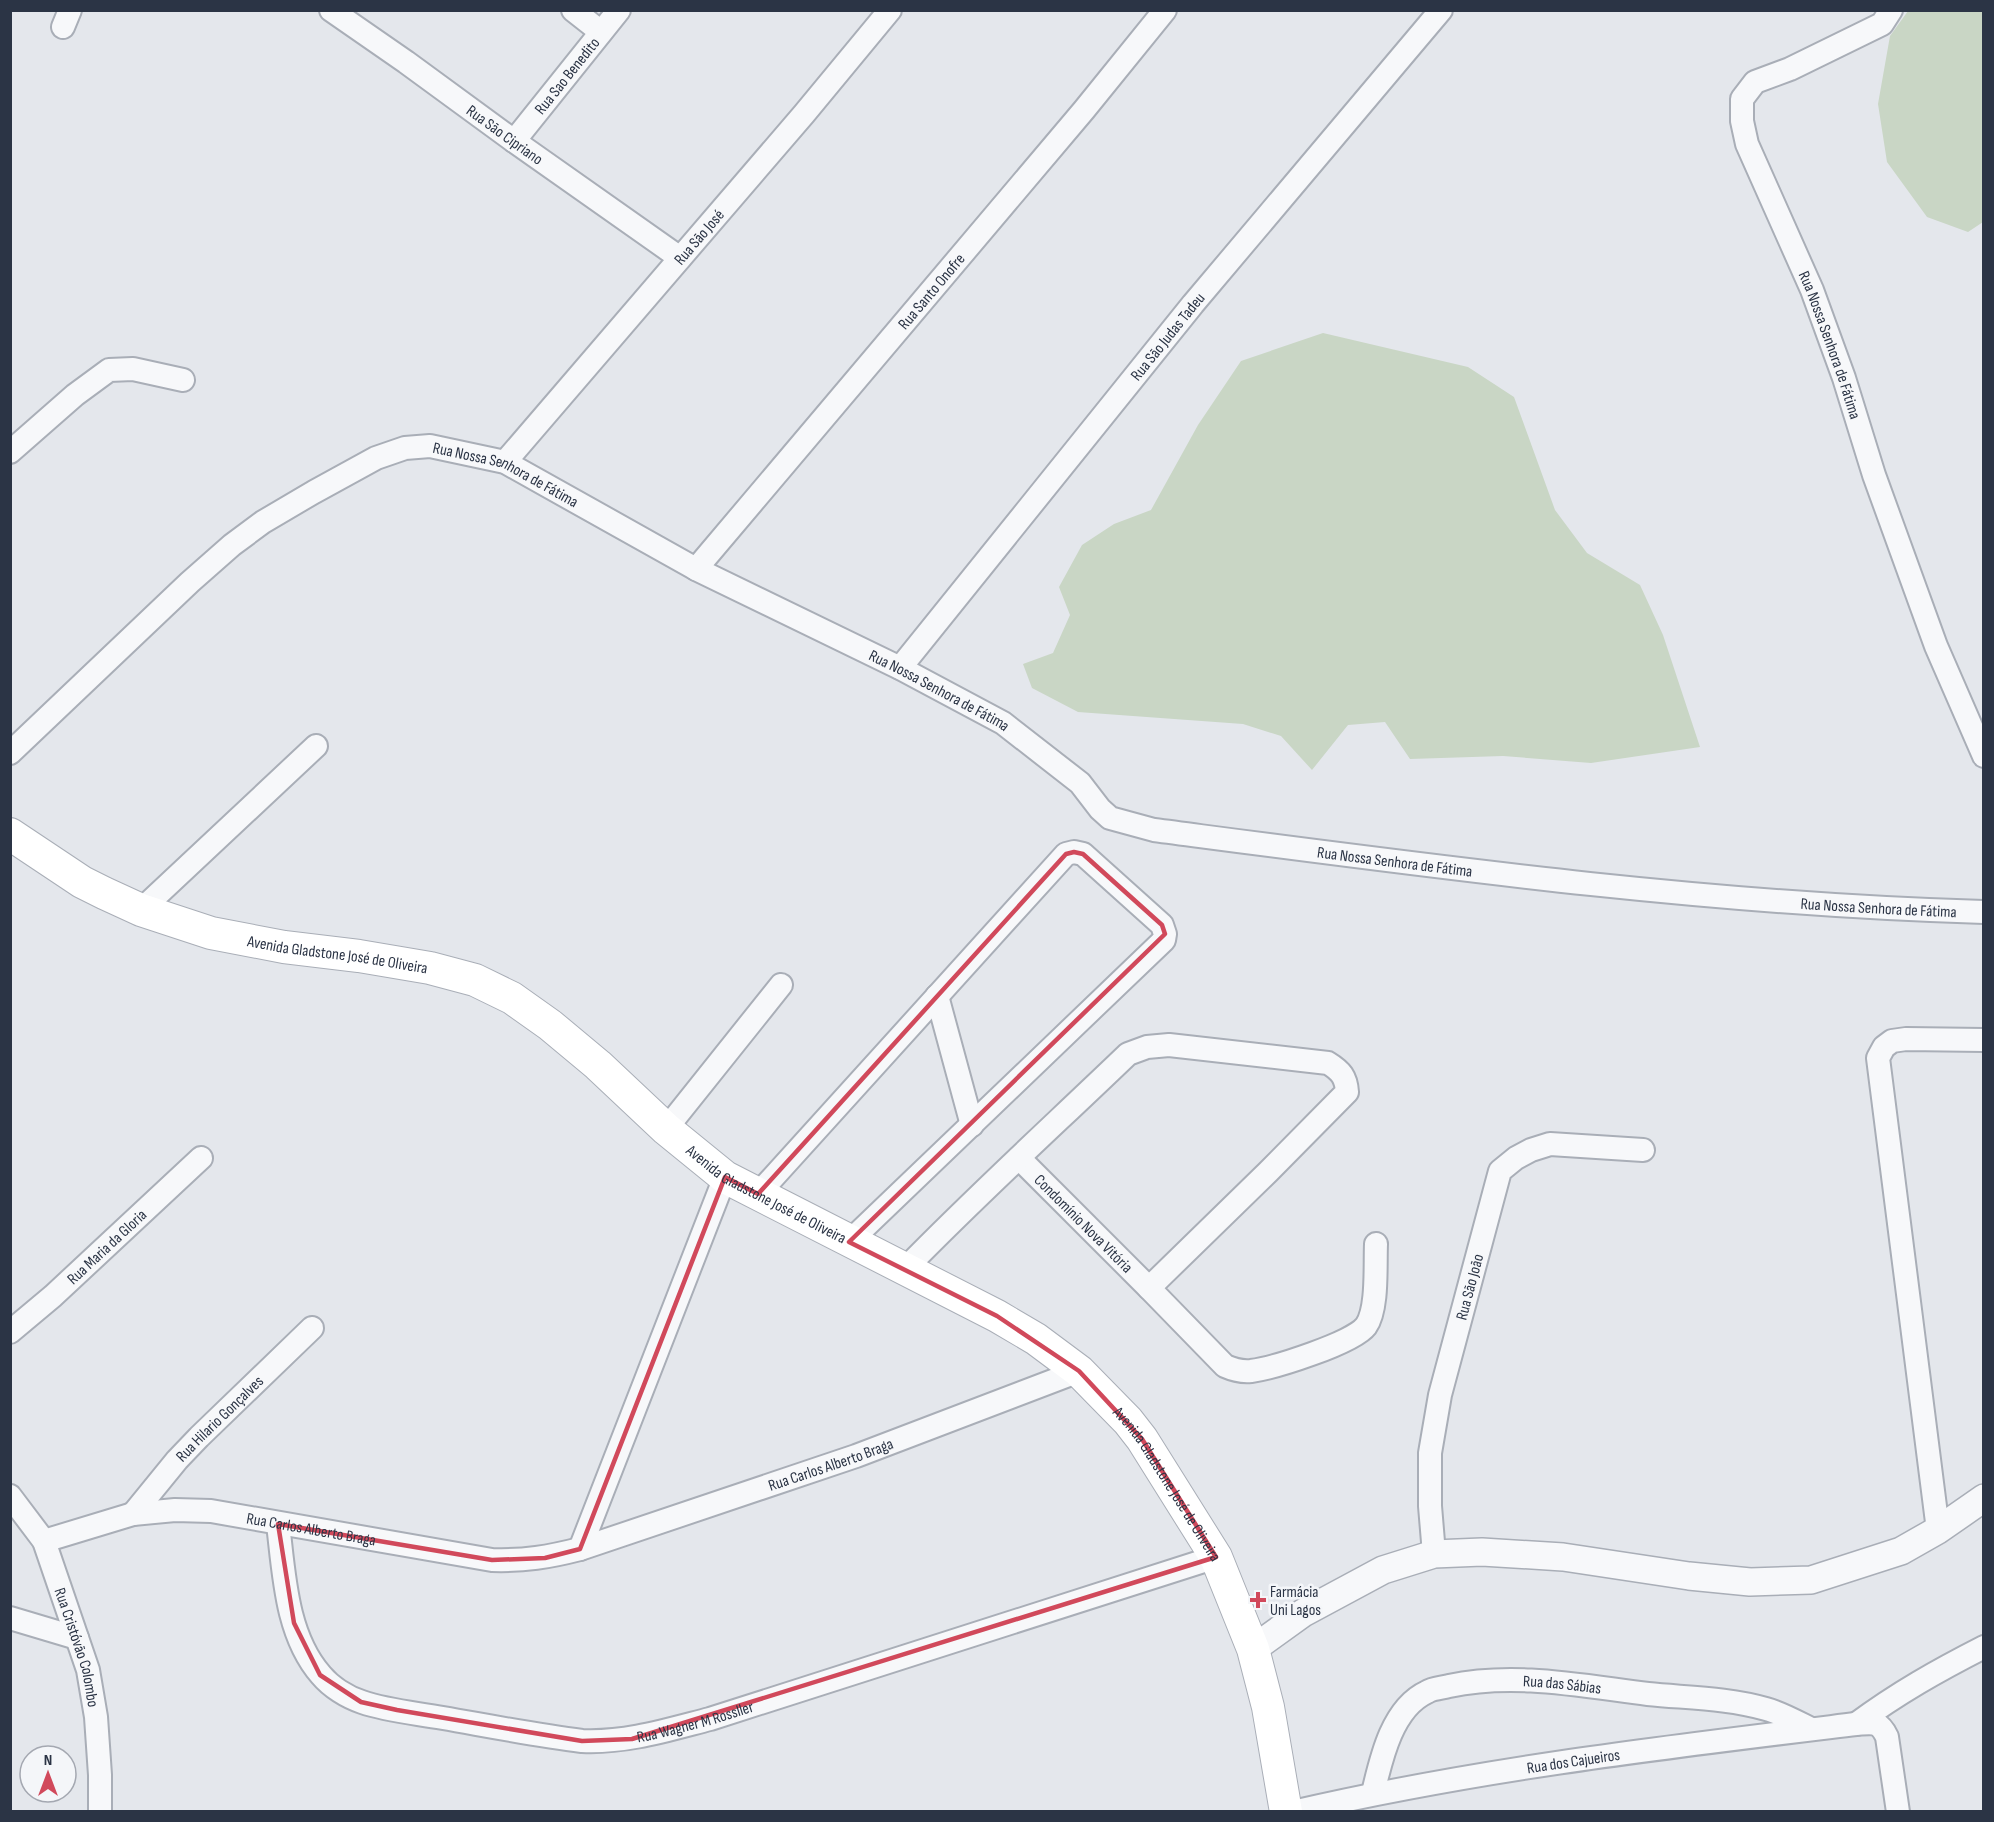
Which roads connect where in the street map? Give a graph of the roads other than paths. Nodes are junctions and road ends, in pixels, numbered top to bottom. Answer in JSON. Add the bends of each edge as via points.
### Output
{"nodes":[{"id":1,"x":331,"y":10,"type":"edge"},
{"id":2,"x":573,"y":10,"type":"edge"},
{"id":3,"x":619,"y":10,"type":"edge"},
{"id":4,"x":890,"y":10,"type":"edge"},
{"id":5,"x":1165,"y":10,"type":"edge"},
{"id":6,"x":1441,"y":10,"type":"edge"},
{"id":7,"x":1891,"y":10,"type":"edge"},
{"id":8,"x":602,"y":32,"type":"junction"},
{"id":9,"x":514,"y":141,"type":"junction"},
{"id":10,"x":680,"y":258,"type":"junction"},
{"id":11,"x":183,"y":380,"type":"dead end"},
{"id":12,"x":10,"y":452,"type":"edge"},
{"id":13,"x":505,"y":462,"type":"junction"},
{"id":14,"x":696,"y":568,"type":"junction"},
{"id":15,"x":900,"y":668,"type":"junction"},
{"id":16,"x":316,"y":746,"type":"dead end"},
{"id":17,"x":10,"y":753,"type":"edge"},
{"id":18,"x":1983,"y":756,"type":"edge"},
{"id":19,"x":10,"y":834,"type":"edge"},
{"id":20,"x":141,"y":910,"type":"junction"},
{"id":21,"x":1983,"y":912,"type":"edge"},
{"id":22,"x":781,"y":985,"type":"dead end"},
{"id":23,"x":937,"y":996,"type":"junction"},
{"id":24,"x":1983,"y":1040,"type":"edge"},
{"id":25,"x":972,"y":1125,"type":"junction"},
{"id":26,"x":666,"y":1130,"type":"junction"},
{"id":27,"x":1643,"y":1150,"type":"dead end"},
{"id":28,"x":201,"y":1158,"type":"dead end"},
{"id":29,"x":1019,"y":1158,"type":"junction"},
{"id":30,"x":725,"y":1177,"type":"junction"},
{"id":31,"x":758,"y":1194,"type":"junction"},
{"id":32,"x":849,"y":1242,"type":"junction"},
{"id":33,"x":1376,"y":1244,"type":"dead end"},
{"id":34,"x":904,"y":1269,"type":"junction"},
{"id":35,"x":1149,"y":1288,"type":"junction"},
{"id":36,"x":312,"y":1328,"type":"dead end"},
{"id":37,"x":10,"y":1332,"type":"edge"},
{"id":38,"x":1079,"y":1371,"type":"junction"},
{"id":39,"x":10,"y":1496,"type":"edge"},
{"id":40,"x":1983,"y":1498,"type":"edge"},
{"id":41,"x":133,"y":1514,"type":"junction"},
{"id":42,"x":278,"y":1524,"type":"junction"},
{"id":43,"x":1938,"y":1530,"type":"junction"},
{"id":44,"x":44,"y":1541,"type":"junction"},
{"id":45,"x":580,"y":1549,"type":"junction"},
{"id":46,"x":1434,"y":1554,"type":"junction"},
{"id":47,"x":1216,"y":1557,"type":"junction"},
{"id":48,"x":10,"y":1618,"type":"edge"},
{"id":49,"x":77,"y":1638,"type":"junction"},
{"id":50,"x":1983,"y":1647,"type":"edge"},
{"id":51,"x":1253,"y":1649,"type":"junction"},
{"id":52,"x":1856,"y":1724,"type":"junction"},
{"id":53,"x":1812,"y":1729,"type":"junction"},
{"id":54,"x":1373,"y":1793,"type":"junction"},
{"id":55,"x":100,"y":1812,"type":"edge"},
{"id":56,"x":1286,"y":1812,"type":"edge"},
{"id":57,"x":1293,"y":1812,"type":"edge"},
{"id":58,"x":1898,"y":1812,"type":"edge"}],
"edges":[{"from":1,"to":9,"type":"street","name":"Rua São Cipriano"},
{"from":2,"to":8,"type":"street"},
{"from":3,"to":8,"type":"street","name":"Rua Sao Benedito"},
{"from":4,"to":10,"type":"street","name":"Rua São José"},
{"from":5,"to":14,"type":"street","name":"Rua Santo Onofre"},
{"from":6,"to":15,"type":"street","name":"Rua São Judas Tadeu","via":[[1193,304]]},
{"from":7,"to":18,"type":"street","name":"Rua Nossa Senhora de Fátima","via":[[1882,24],[1755,82],[1742,99],[1742,121],[1748,144],[1812,290],[1936,646]]},
{"from":8,"to":9,"type":"street","name":"Rua Sao Benedito"},
{"from":9,"to":10,"type":"street","name":"Rua São Cipriano"},
{"from":10,"to":13,"type":"street","name":"Rua São José"},
{"from":11,"to":12,"type":"street","via":[[133,369],[109,370]]},
{"from":13,"to":14,"type":"street","name":"Rua Nossa Senhora de Fátima"},
{"from":13,"to":17,"type":"street","name":"Rua Nossa Senhora de Fátima","via":[[430,446],[405,448],[376,458],[314,492],[232,545]]},
{"from":14,"to":15,"type":"street","name":"Rua Nossa Senhora de Fátima"},
{"from":15,"to":21,"type":"street","name":"Rua Nossa Senhora de Fátima","via":[[1002,723],[1080,783],[1110,818],[1154,830],[1523,877],[1773,901]]},
{"from":16,"to":20,"type":"street"},
{"from":19,"to":20,"type":"main road","name":"Avenida Gladstone José de Oliveira","via":[[82,882]]},
{"from":20,"to":26,"type":"main road","name":"Avenida Gladstone José de Oliveira","via":[[210,933],[418,966],[475,980],[512,998],[550,1025]]},
{"from":22,"to":26,"type":"street"},
{"from":23,"to":25,"type":"street"},
{"from":23,"to":25,"type":"street","via":[[1066,854],[1083,854],[1164,929],[1164,940]]},
{"from":23,"to":31,"type":"street"},
{"from":24,"to":43,"type":"street","via":[[1892,1041],[1878,1058]]},
{"from":25,"to":32,"type":"street"},
{"from":26,"to":30,"type":"main road","name":"Avenida Gladstone José de Oliveira"},
{"from":27,"to":46,"type":"street","name":"Rua São João","via":[[1550,1144],[1516,1158],[1500,1171],[1440,1395],[1430,1453]]},
{"from":28,"to":37,"type":"street","name":"Rua Maria da Gloria"},
{"from":29,"to":34,"type":"street"},
{"from":29,"to":35,"type":"street","name":"Condomínio Nova Vitória"},
{"from":29,"to":35,"type":"street","via":[[1128,1054],[1147,1047],[1169,1045],[1328,1063],[1340,1071],[1347,1092]]},
{"from":30,"to":31,"type":"main road","name":"Avenida Gladstone José de Oliveira"},
{"from":30,"to":45,"type":"street"},
{"from":31,"to":32,"type":"main road","name":"Avenida Gladstone José de Oliveira"},
{"from":32,"to":34,"type":"main road","name":"Avenida Gladstone José de Oliveira"},
{"from":33,"to":35,"type":"street","name":"Condomínio Nova Vitória","via":[[1373,1311],[1365,1326],[1351,1337],[1288,1362],[1251,1371],[1225,1366]]},
{"from":34,"to":38,"type":"main road","name":"Avenida Gladstone José de Oliveira","via":[[997,1316]]},
{"from":36,"to":41,"type":"street","name":"Rua Hilario Gonçalves","via":[[199,1437]]},
{"from":38,"to":45,"type":"street","name":"Rua Carlos Alberto Braga","via":[[856,1456]]},
{"from":38,"to":47,"type":"main road","name":"Avenida Gladstone José de Oliveira","via":[[1142,1439]]},
{"from":39,"to":44,"type":"street","name":"Rua Cristóvão Colombo"},
{"from":40,"to":43,"type":"street"},
{"from":41,"to":42,"type":"street","name":"Rua Carlos Alberto Braga","via":[[211,1511]]},
{"from":41,"to":44,"type":"street","name":"Rua Carlos Alberto Braga"},
{"from":42,"to":45,"type":"street","name":"Rua Carlos Alberto Braga","via":[[492,1560],[545,1558]]},
{"from":42,"to":47,"type":"street","name":"Rua Wagner M Rossller","via":[[294,1623],[320,1675],[337,1690],[362,1702],[397,1710],[582,1742],[632,1739],[710,1719]]},
{"from":43,"to":46,"type":"street","via":[[1901,1551],[1811,1580],[1750,1582],[1563,1557],[1482,1552]]},
{"from":44,"to":49,"type":"street","name":"Rua Cristóvão Colombo"},
{"from":46,"to":51,"type":"street","via":[[1383,1570],[1303,1613]]},
{"from":47,"to":51,"type":"main road","name":"Avenida Gladstone José de Oliveira"},
{"from":48,"to":49,"type":"street"},
{"from":49,"to":55,"type":"street","name":"Rua Cristóvão Colombo","via":[[88,1670],[96,1717]]},
{"from":50,"to":52,"type":"street","via":[[1892,1697]]},
{"from":51,"to":56,"type":"main road","name":"Avenida Gladstone José de Oliveira","via":[[1268,1707]]},
{"from":52,"to":53,"type":"street","name":"Rua dos Cajueiros"},
{"from":52,"to":58,"type":"street","name":"Rua dos Cajueiros","via":[[1875,1723],[1883,1728]]},
{"from":53,"to":54,"type":"street","name":"Rua dos Cajueiros","via":[[1588,1758]]},
{"from":53,"to":54,"type":"street","name":"Rua das Sábias","via":[[1768,1709],[1728,1701],[1579,1684],[1513,1680],[1462,1684],[1427,1691],[1410,1704],[1394,1728]]},
{"from":54,"to":57,"type":"street","name":"Rua dos Cajueiros"}]}
